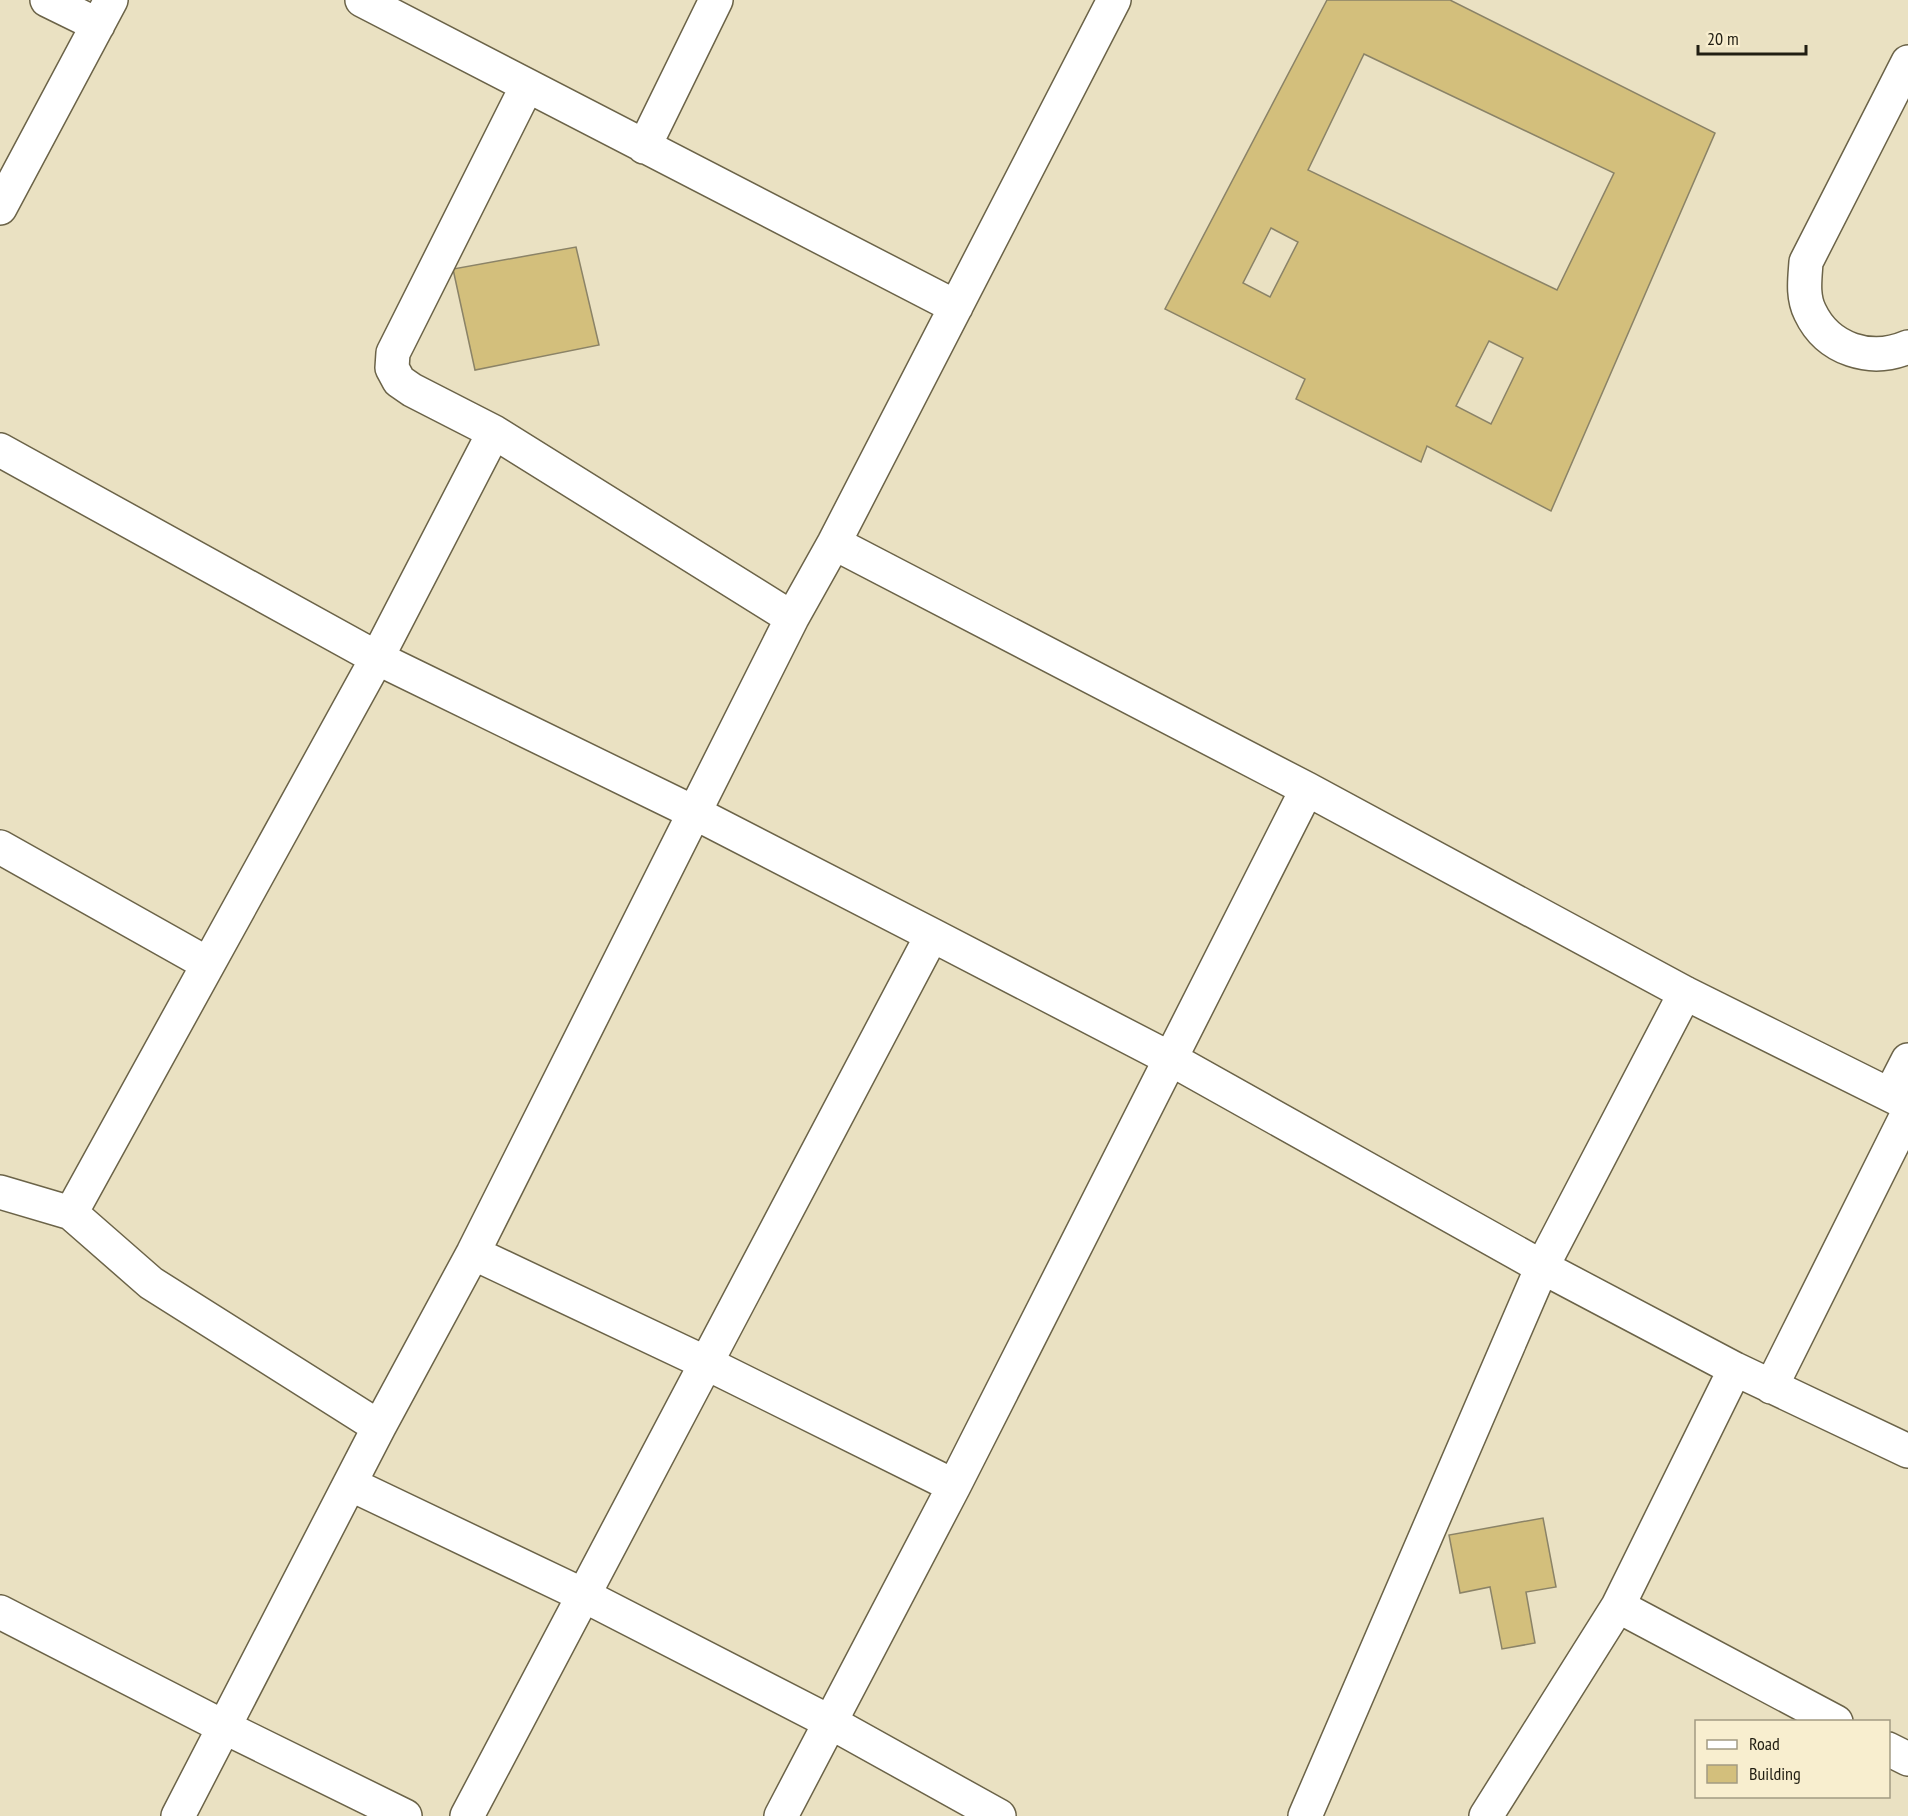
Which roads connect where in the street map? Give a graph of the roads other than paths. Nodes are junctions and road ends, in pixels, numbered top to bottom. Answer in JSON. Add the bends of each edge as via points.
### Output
{"nodes":[{"id":1,"x":47,"y":0,"type":"edge"},
{"id":2,"x":362,"y":0,"type":"edge"},
{"id":3,"x":716,"y":0,"type":"edge"},
{"id":4,"x":1114,"y":0,"type":"edge"},
{"id":5,"x":104,"y":13,"type":"edge"},
{"id":6,"x":1908,"y":62,"type":"edge"},
{"id":7,"x":527,"y":86,"type":"junction"},
{"id":8,"x":644,"y":147,"type":"junction"},
{"id":9,"x":0,"y":208,"type":"edge"},
{"id":10,"x":956,"y":307,"type":"junction"},
{"id":11,"x":1908,"y":348,"type":"edge"},
{"id":12,"x":494,"y":432,"type":"junction"},
{"id":13,"x":0,"y":450,"type":"edge"},
{"id":14,"x":834,"y":543,"type":"junction"},
{"id":15,"x":792,"y":618,"type":"junction"},
{"id":16,"x":377,"y":658,"type":"junction"},
{"id":17,"x":1307,"y":789,"type":"junction"},
{"id":18,"x":695,"y":813,"type":"junction"},
{"id":19,"x":0,"y":847,"type":"edge"},
{"id":20,"x":932,"y":935,"type":"junction"},
{"id":21,"x":208,"y":964,"type":"junction"},
{"id":22,"x":1685,"y":993,"type":"junction"},
{"id":23,"x":1169,"y":1058,"type":"junction"},
{"id":24,"x":1908,"y":1060,"type":"edge"},
{"id":25,"x":1902,"y":1104,"type":"edge"},
{"id":26,"x":0,"y":1192,"type":"edge"},
{"id":27,"x":71,"y":1213,"type":"junction"},
{"id":28,"x":473,"y":1253,"type":"junction"},
{"id":29,"x":1542,"y":1267,"type":"junction"},
{"id":30,"x":706,"y":1363,"type":"junction"},
{"id":31,"x":1735,"y":1369,"type":"junction"},
{"id":32,"x":1771,"y":1386,"type":"junction"},
{"id":33,"x":378,"y":1427,"type":"junction"},
{"id":34,"x":1908,"y":1451,"type":"edge"},
{"id":35,"x":351,"y":1484,"type":"junction"},
{"id":36,"x":954,"y":1486,"type":"junction"},
{"id":37,"x":583,"y":1595,"type":"junction"},
{"id":38,"x":1618,"y":1606,"type":"junction"},
{"id":39,"x":0,"y":1612,"type":"edge"},
{"id":40,"x":1832,"y":1720,"type":"edge"},
{"id":41,"x":830,"y":1722,"type":"junction"},
{"id":42,"x":224,"y":1727,"type":"junction"},
{"id":43,"x":1890,"y":1750,"type":"edge"},
{"id":44,"x":1908,"y":1760,"type":"edge"},
{"id":45,"x":178,"y":1816,"type":"edge"},
{"id":46,"x":405,"y":1816,"type":"edge"},
{"id":47,"x":466,"y":1816,"type":"edge"},
{"id":48,"x":781,"y":1816,"type":"edge"},
{"id":49,"x":999,"y":1816,"type":"edge"},
{"id":50,"x":1305,"y":1816,"type":"edge"},
{"id":51,"x":1486,"y":1816,"type":"edge"}],
"edges":[{"from":1,"to":5,"type":"street"},
{"from":2,"to":7,"type":"street"},
{"from":3,"to":8,"type":"street"},
{"from":4,"to":10,"type":"street"},
{"from":5,"to":9,"type":"street"},
{"from":6,"to":11,"type":"street","via":[[1806,262],[1804,286],[1809,311],[1823,332],[1844,347],[1868,355],[1893,354]]},
{"from":7,"to":8,"type":"street"},
{"from":7,"to":12,"type":"street","via":[[393,353],[392,368],[399,381]]},
{"from":8,"to":10,"type":"street"},
{"from":10,"to":14,"type":"street"},
{"from":12,"to":15,"type":"street"},
{"from":12,"to":16,"type":"street"},
{"from":13,"to":16,"type":"street"},
{"from":14,"to":15,"type":"street"},
{"from":14,"to":17,"type":"street"},
{"from":15,"to":18,"type":"street"},
{"from":16,"to":18,"type":"street"},
{"from":16,"to":21,"type":"street"},
{"from":17,"to":22,"type":"street"},
{"from":17,"to":23,"type":"street"},
{"from":18,"to":20,"type":"street"},
{"from":18,"to":28,"type":"street"},
{"from":19,"to":21,"type":"street"},
{"from":20,"to":23,"type":"street"},
{"from":20,"to":30,"type":"street"},
{"from":21,"to":27,"type":"street"},
{"from":22,"to":25,"type":"street"},
{"from":22,"to":29,"type":"street"},
{"from":23,"to":29,"type":"street"},
{"from":23,"to":36,"type":"street"},
{"from":24,"to":25,"type":"street"},
{"from":25,"to":32,"type":"street"},
{"from":26,"to":27,"type":"street"},
{"from":27,"to":33,"type":"street","via":[[151,1283]]},
{"from":28,"to":30,"type":"street"},
{"from":28,"to":33,"type":"street"},
{"from":29,"to":31,"type":"street"},
{"from":29,"to":50,"type":"street"},
{"from":30,"to":36,"type":"street"},
{"from":30,"to":37,"type":"street"},
{"from":31,"to":32,"type":"street"},
{"from":31,"to":38,"type":"street"},
{"from":32,"to":34,"type":"street"},
{"from":33,"to":35,"type":"street"},
{"from":35,"to":37,"type":"street"},
{"from":35,"to":42,"type":"street"},
{"from":36,"to":41,"type":"street"},
{"from":37,"to":41,"type":"street"},
{"from":37,"to":47,"type":"street"},
{"from":38,"to":40,"type":"street"},
{"from":38,"to":51,"type":"street"},
{"from":39,"to":42,"type":"street"},
{"from":41,"to":48,"type":"street"},
{"from":41,"to":49,"type":"street"},
{"from":42,"to":45,"type":"street"},
{"from":42,"to":46,"type":"street"},
{"from":43,"to":44,"type":"street"}]}
